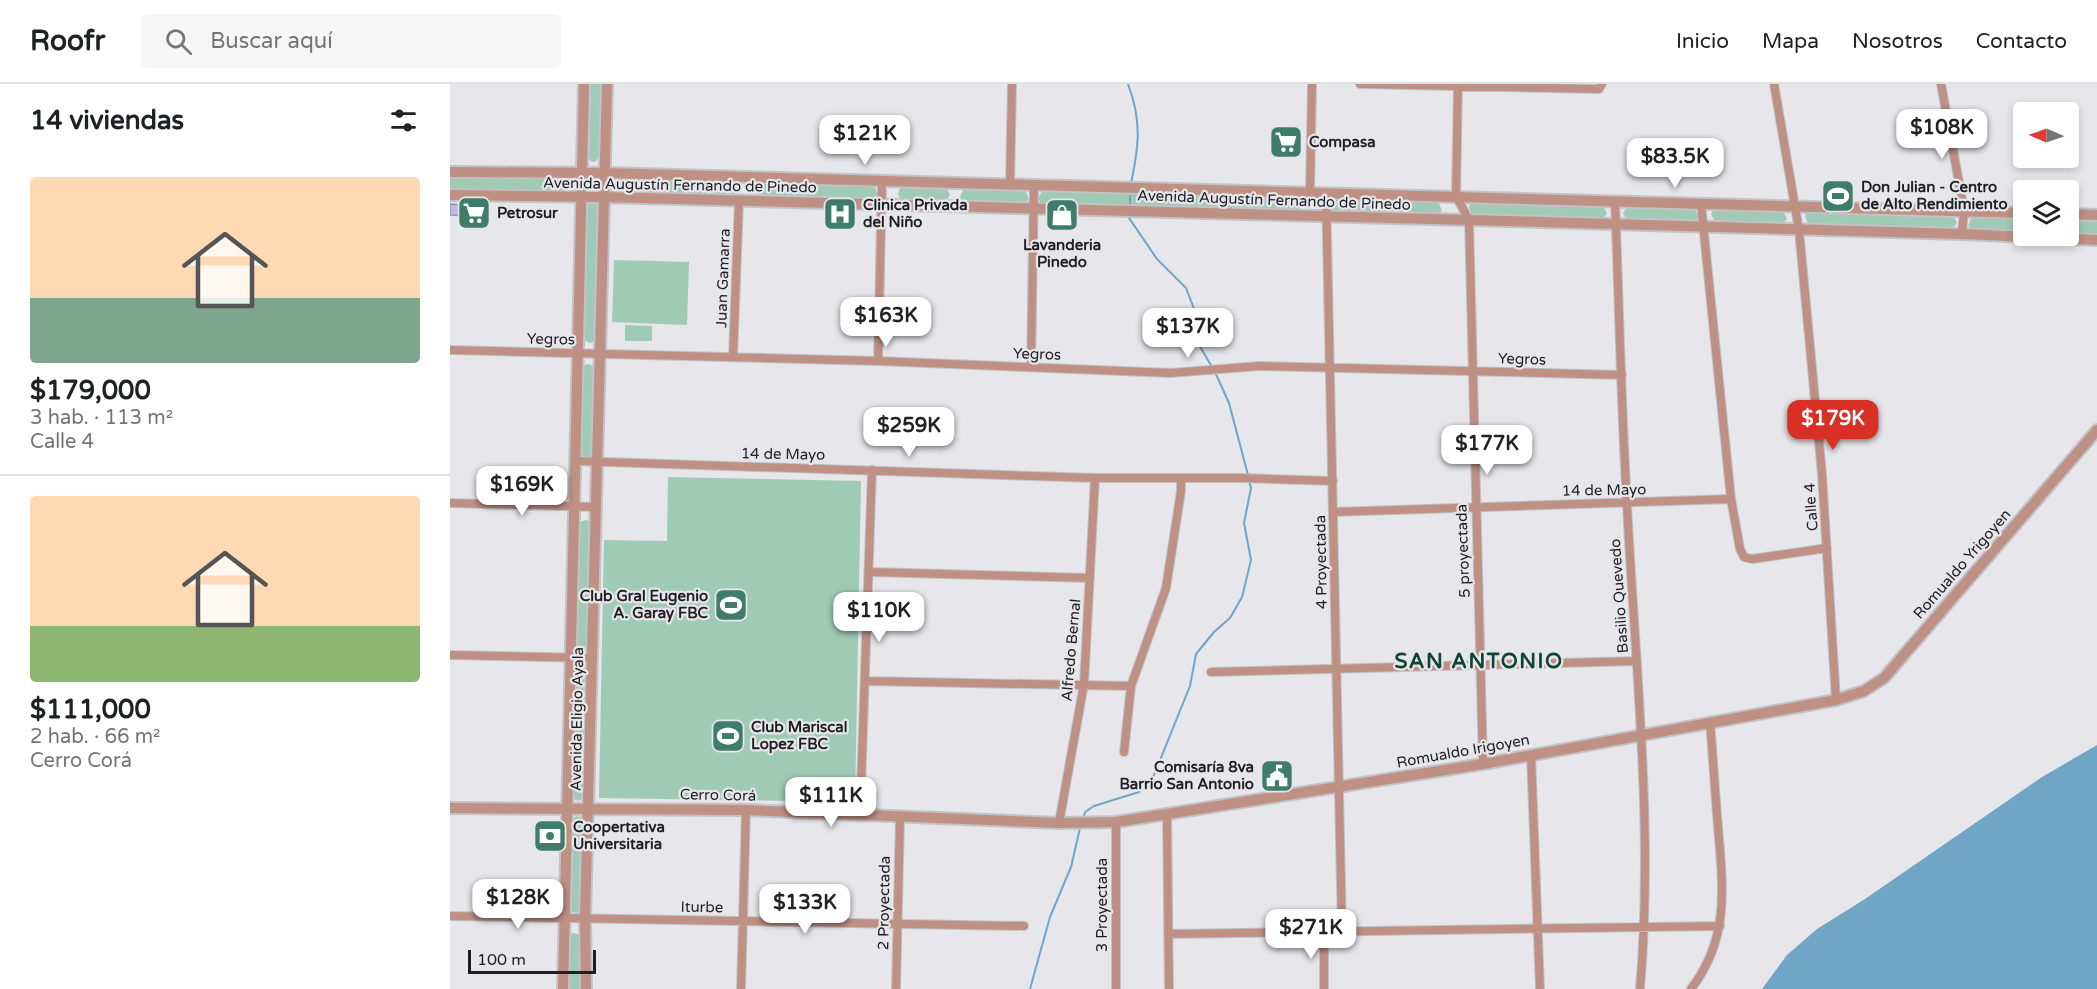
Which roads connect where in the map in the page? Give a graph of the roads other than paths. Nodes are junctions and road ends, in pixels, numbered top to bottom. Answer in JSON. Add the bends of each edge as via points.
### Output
{"nodes":[{"id":1,"x":584,"y":84,"type":"edge"},
{"id":2,"x":607,"y":84,"type":"edge"},
{"id":3,"x":1012,"y":84,"type":"edge"},
{"id":4,"x":1312,"y":84,"type":"edge"},
{"id":5,"x":1360,"y":84,"type":"edge"},
{"id":6,"x":1602,"y":84,"type":"edge"},
{"id":7,"x":1774,"y":84,"type":"edge"},
{"id":8,"x":1941,"y":84,"type":"edge"},
{"id":9,"x":1458,"y":86,"type":"edge"},
{"id":10,"x":450,"y":172,"type":"edge"},
{"id":11,"x":581,"y":173,"type":"junction"},
{"id":12,"x":605,"y":173,"type":"junction"},
{"id":13,"x":882,"y":181,"type":"junction"},
{"id":14,"x":1010,"y":184,"type":"junction"},
{"id":15,"x":1034,"y":185,"type":"junction"},
{"id":16,"x":1310,"y":192,"type":"junction"},
{"id":17,"x":1326,"y":193,"type":"junction"},
{"id":18,"x":450,"y":195,"type":"edge"},
{"id":19,"x":1456,"y":196,"type":"junction"},
{"id":20,"x":603,"y":197,"type":"junction"},
{"id":21,"x":581,"y":198,"type":"junction"},
{"id":22,"x":739,"y":201,"type":"junction"},
{"id":23,"x":1615,"y":201,"type":"junction"},
{"id":24,"x":1701,"y":204,"type":"junction"},
{"id":25,"x":882,"y":205,"type":"junction"},
{"id":26,"x":1795,"y":206,"type":"junction"},
{"id":27,"x":1033,"y":209,"type":"junction"},
{"id":28,"x":1964,"y":210,"type":"junction"},
{"id":29,"x":2013,"y":212,"type":"edge"},
{"id":30,"x":2079,"y":214,"type":"edge"},
{"id":31,"x":2097,"y":215,"type":"edge"},
{"id":32,"x":1327,"y":217,"type":"junction"},
{"id":33,"x":1468,"y":220,"type":"junction"},
{"id":34,"x":1616,"y":225,"type":"junction"},
{"id":35,"x":1701,"y":228,"type":"junction"},
{"id":36,"x":1799,"y":230,"type":"junction"},
{"id":37,"x":1962,"y":234,"type":"junction"},
{"id":38,"x":2097,"y":240,"type":"edge"},
{"id":39,"x":450,"y":350,"type":"edge"},
{"id":40,"x":578,"y":352,"type":"junction"},
{"id":41,"x":601,"y":354,"type":"junction"},
{"id":42,"x":733,"y":357,"type":"junction"},
{"id":43,"x":878,"y":361,"type":"junction"},
{"id":44,"x":1031,"y":367,"type":"junction"},
{"id":45,"x":1330,"y":367,"type":"junction"},
{"id":46,"x":1472,"y":371,"type":"junction"},
{"id":47,"x":1622,"y":375,"type":"junction"},
{"id":48,"x":2097,"y":429,"type":"edge"},
{"id":49,"x":575,"y":461,"type":"junction"},
{"id":50,"x":598,"y":463,"type":"junction"},
{"id":51,"x":872,"y":470,"type":"junction"},
{"id":52,"x":1095,"y":478,"type":"junction"},
{"id":53,"x":1181,"y":479,"type":"junction"},
{"id":54,"x":1333,"y":481,"type":"junction"},
{"id":55,"x":1731,"y":499,"type":"junction"},
{"id":56,"x":450,"y":503,"type":"edge"},
{"id":57,"x":1627,"y":504,"type":"junction"},
{"id":58,"x":574,"y":506,"type":"junction"},
{"id":59,"x":1475,"y":506,"type":"junction"},
{"id":60,"x":596,"y":507,"type":"junction"},
{"id":61,"x":1333,"y":512,"type":"junction"},
{"id":62,"x":1827,"y":548,"type":"junction"},
{"id":63,"x":869,"y":572,"type":"junction"},
{"id":64,"x":1090,"y":578,"type":"junction"},
{"id":65,"x":450,"y":655,"type":"edge"},
{"id":66,"x":570,"y":658,"type":"junction"},
{"id":67,"x":593,"y":658,"type":"junction"},
{"id":68,"x":1637,"y":661,"type":"junction"},
{"id":69,"x":1479,"y":666,"type":"junction"},
{"id":70,"x":1336,"y":667,"type":"junction"},
{"id":71,"x":1211,"y":672,"type":"dead end"},
{"id":72,"x":865,"y":681,"type":"junction"},
{"id":73,"x":1084,"y":684,"type":"junction"},
{"id":74,"x":1131,"y":686,"type":"junction"},
{"id":75,"x":1836,"y":700,"type":"junction"},
{"id":76,"x":1710,"y":722,"type":"junction"},
{"id":77,"x":1641,"y":735,"type":"junction"},
{"id":78,"x":1124,"y":752,"type":"dead end"},
{"id":79,"x":1531,"y":755,"type":"junction"},
{"id":80,"x":1483,"y":764,"type":"junction"},
{"id":81,"x":1339,"y":786,"type":"junction"},
{"id":82,"x":450,"y":808,"type":"edge"},
{"id":83,"x":565,"y":810,"type":"junction"},
{"id":84,"x":590,"y":810,"type":"junction"},
{"id":85,"x":746,"y":810,"type":"junction"},
{"id":86,"x":1167,"y":815,"type":"junction"},
{"id":87,"x":860,"y":816,"type":"junction"},
{"id":88,"x":900,"y":817,"type":"junction"},
{"id":89,"x":1094,"y":822,"type":"joint"},
{"id":90,"x":1116,"y":822,"type":"junction"},
{"id":91,"x":1059,"y":823,"type":"junction"},
{"id":92,"x":450,"y":916,"type":"edge"},
{"id":93,"x":585,"y":917,"type":"junction"},
{"id":94,"x":564,"y":918,"type":"junction"},
{"id":95,"x":743,"y":921,"type":"junction"},
{"id":96,"x":898,"y":924,"type":"junction"},
{"id":97,"x":1024,"y":926,"type":"dead end"},
{"id":98,"x":1720,"y":926,"type":"junction"},
{"id":99,"x":1646,"y":927,"type":"junction"},
{"id":100,"x":1538,"y":928,"type":"junction"},
{"id":101,"x":1324,"y":931,"type":"junction"},
{"id":102,"x":1342,"y":931,"type":"junction"},
{"id":103,"x":1168,"y":934,"type":"junction"},
{"id":104,"x":563,"y":989,"type":"edge"},
{"id":105,"x":586,"y":989,"type":"edge"},
{"id":106,"x":741,"y":989,"type":"edge"},
{"id":107,"x":896,"y":989,"type":"edge"},
{"id":108,"x":1116,"y":989,"type":"edge"},
{"id":109,"x":1169,"y":989,"type":"edge"},
{"id":110,"x":1324,"y":989,"type":"edge"},
{"id":111,"x":1540,"y":989,"type":"edge"},
{"id":112,"x":1640,"y":989,"type":"edge"},
{"id":113,"x":1691,"y":989,"type":"edge"}],
"edges":[{"from":1,"to":11,"type":"street","name":"Avenida Eligio Ayala"},
{"from":2,"to":12,"type":"street","name":"Avenida Eligio Ayala"},
{"from":3,"to":14,"type":"street"},
{"from":4,"to":16,"type":"street"},
{"from":5,"to":9,"type":"street"},
{"from":6,"to":9,"type":"street","via":[[1599,89]]},
{"from":7,"to":26,"type":"street","name":"Calle 4"},
{"from":8,"to":28,"type":"street"},
{"from":9,"to":19,"type":"street"},
{"from":10,"to":11,"type":"street","name":"Avenida Augustín Fernando de Pinedo"},
{"from":11,"to":12,"type":"street","name":"Avenida Augustín Fernando de Pinedo"},
{"from":11,"to":21,"type":"street","name":"Avenida Eligio Ayala"},
{"from":12,"to":13,"type":"street","name":"Avenida Augustín Fernando de Pinedo"},
{"from":12,"to":20,"type":"street","name":"Avenida Eligio Ayala"},
{"from":13,"to":14,"type":"street","name":"Avenida Augustín Fernando de Pinedo"},
{"from":13,"to":25,"type":"street"},
{"from":14,"to":15,"type":"street","name":"Avenida Augustín Fernando de Pinedo"},
{"from":15,"to":16,"type":"street","name":"Avenida Augustín Fernando de Pinedo"},
{"from":15,"to":27,"type":"street"},
{"from":16,"to":17,"type":"street","name":"Avenida Augustín Fernando de Pinedo"},
{"from":17,"to":19,"type":"street","name":"Avenida Augustín Fernando de Pinedo"},
{"from":17,"to":32,"type":"street","name":"4 Proyectada"},
{"from":18,"to":21,"type":"street","name":"Avenida Augustín Fernando de Pinedo"},
{"from":19,"to":23,"type":"street","name":"Avenida Augustín Fernando de Pinedo"},
{"from":19,"to":33,"type":"street","name":"5 proyectada"},
{"from":20,"to":21,"type":"street","name":"Avenida Augustín Fernando de Pinedo"},
{"from":20,"to":22,"type":"street","name":"Avenida Augustín Fernando de Pinedo"},
{"from":20,"to":41,"type":"street","name":"Avenida Eligio Ayala"},
{"from":21,"to":40,"type":"street","name":"Avenida Eligio Ayala"},
{"from":22,"to":25,"type":"street","name":"Avenida Augustín Fernando de Pinedo"},
{"from":22,"to":42,"type":"street","name":"Juan Gamarra"},
{"from":23,"to":24,"type":"street","name":"Avenida Augustín Fernando de Pinedo"},
{"from":23,"to":34,"type":"street","name":"Basilio Quevedo"},
{"from":24,"to":26,"type":"street","name":"Avenida Augustín Fernando de Pinedo"},
{"from":24,"to":35,"type":"street"},
{"from":25,"to":27,"type":"street","name":"Avenida Augustín Fernando de Pinedo"},
{"from":25,"to":43,"type":"street"},
{"from":26,"to":28,"type":"street","name":"Avenida Augustín Fernando de Pinedo"},
{"from":26,"to":36,"type":"street","name":"Calle 4"},
{"from":27,"to":32,"type":"street","name":"Avenida Augustín Fernando de Pinedo"},
{"from":27,"to":44,"type":"street"},
{"from":28,"to":29,"type":"street","name":"Avenida Augustín Fernando de Pinedo"},
{"from":28,"to":37,"type":"street"},
{"from":30,"to":31,"type":"street"},
{"from":32,"to":33,"type":"street","name":"Avenida Augustín Fernando de Pinedo"},
{"from":32,"to":45,"type":"street","name":"4 Proyectada"},
{"from":33,"to":34,"type":"street","name":"Avenida Augustín Fernando de Pinedo"},
{"from":33,"to":46,"type":"street","name":"5 proyectada"},
{"from":34,"to":35,"type":"street","name":"Avenida Augustín Fernando de Pinedo"},
{"from":34,"to":47,"type":"street","name":"Basilio Quevedo"},
{"from":35,"to":36,"type":"street","name":"Avenida Augustín Fernando de Pinedo"},
{"from":35,"to":55,"type":"street"},
{"from":36,"to":37,"type":"street","name":"Avenida Augustín Fernando de Pinedo"},
{"from":36,"to":62,"type":"street","name":"Calle 4"},
{"from":37,"to":38,"type":"street","name":"Avenida Augustín Fernando de Pinedo"},
{"from":39,"to":40,"type":"street","name":"Yegros"},
{"from":40,"to":41,"type":"street","name":"Yegros"},
{"from":40,"to":49,"type":"street","name":"Avenida Eligio Ayala"},
{"from":41,"to":42,"type":"street","name":"Yegros"},
{"from":41,"to":50,"type":"street","name":"Avenida Eligio Ayala"},
{"from":42,"to":43,"type":"street","name":"Yegros"},
{"from":43,"to":44,"type":"street","name":"Yegros"},
{"from":44,"to":45,"type":"street","name":"Yegros","via":[[1171,373],[1219,368]]},
{"from":45,"to":46,"type":"street","name":"Yegros"},
{"from":45,"to":54,"type":"street","name":"4 Proyectada"},
{"from":46,"to":47,"type":"street","name":"Yegros"},
{"from":46,"to":59,"type":"street","name":"5 proyectada"},
{"from":47,"to":57,"type":"street","name":"Basilio Quevedo"},
{"from":48,"to":75,"type":"street","name":"Romualdo Yrigoyen","via":[[1884,678],[1864,691]]},
{"from":49,"to":50,"type":"street","name":"14 de Mayo"},
{"from":49,"to":58,"type":"street","name":"Avenida Eligio Ayala"},
{"from":50,"to":51,"type":"street","name":"14 de Mayo"},
{"from":50,"to":60,"type":"street","name":"Avenida Eligio Ayala"},
{"from":51,"to":52,"type":"street","name":"14 de Mayo"},
{"from":51,"to":63,"type":"street"},
{"from":52,"to":53,"type":"street","name":"14 de Mayo"},
{"from":52,"to":64,"type":"street","name":"Alfredo Bernal"},
{"from":53,"to":54,"type":"street","name":"14 de Mayo"},
{"from":53,"to":74,"type":"street","via":[[1166,588]]},
{"from":54,"to":61,"type":"street","name":"4 Proyectada"},
{"from":55,"to":57,"type":"street","name":"14 de Mayo"},
{"from":55,"to":62,"type":"street","via":[[1744,557]]},
{"from":56,"to":58,"type":"street"},
{"from":57,"to":59,"type":"street","name":"14 de Mayo"},
{"from":57,"to":68,"type":"street","name":"Basilio Quevedo"},
{"from":58,"to":60,"type":"street"},
{"from":58,"to":66,"type":"street","name":"Avenida Eligio Ayala"},
{"from":59,"to":61,"type":"street","name":"14 de Mayo"},
{"from":59,"to":69,"type":"street","name":"5 proyectada"},
{"from":60,"to":67,"type":"street","name":"Avenida Eligio Ayala"},
{"from":61,"to":70,"type":"street","name":"4 Proyectada"},
{"from":62,"to":75,"type":"street","name":"Calle 4"},
{"from":63,"to":64,"type":"street"},
{"from":63,"to":72,"type":"street"},
{"from":64,"to":73,"type":"street","name":"Alfredo Bernal"},
{"from":65,"to":66,"type":"street"},
{"from":66,"to":67,"type":"street"},
{"from":66,"to":83,"type":"street","name":"Avenida Eligio Ayala"},
{"from":67,"to":84,"type":"street","name":"Avenida Eligio Ayala"},
{"from":68,"to":69,"type":"street"},
{"from":68,"to":77,"type":"street","name":"Basilio Quevedo"},
{"from":69,"to":70,"type":"street"},
{"from":69,"to":80,"type":"street","name":"5 proyectada"},
{"from":70,"to":71,"type":"street"},
{"from":70,"to":81,"type":"street","name":"4 Proyectada"},
{"from":72,"to":73,"type":"street"},
{"from":72,"to":87,"type":"street"},
{"from":73,"to":74,"type":"street"},
{"from":73,"to":91,"type":"street","name":"Alfredo Bernal"},
{"from":74,"to":78,"type":"street"},
{"from":75,"to":76,"type":"street","name":"Romualdo Irigoyen"},
{"from":76,"to":77,"type":"street","name":"Romualdo Irigoyen"},
{"from":76,"to":98,"type":"street","via":[[1722,880]]},
{"from":77,"to":79,"type":"street","name":"Romualdo Irigoyen"},
{"from":77,"to":99,"type":"street","name":"Basilio Quevedo"},
{"from":79,"to":80,"type":"street","name":"Romualdo Irigoyen"},
{"from":79,"to":100,"type":"street"},
{"from":80,"to":81,"type":"street","name":"Romualdo Irigoyen"},
{"from":81,"to":86,"type":"street","name":"Romualdo Irigoyen"},
{"from":81,"to":102,"type":"street","name":"4 Proyectada"},
{"from":82,"to":83,"type":"street","name":"Cerro Corá"},
{"from":83,"to":84,"type":"street","name":"Cerro Corá"},
{"from":83,"to":94,"type":"street","name":"Avenida Eligio Ayala"},
{"from":84,"to":85,"type":"street","name":"Cerro Corá"},
{"from":84,"to":93,"type":"street","name":"Avenida Eligio Ayala"},
{"from":85,"to":87,"type":"street","name":"Cerro Corá"},
{"from":85,"to":95,"type":"street"},
{"from":86,"to":90,"type":"street","name":"Romualdo Irigoyen"},
{"from":86,"to":103,"type":"street"},
{"from":87,"to":88,"type":"street","name":"Cerro Corá"},
{"from":88,"to":91,"type":"street","name":"Cerro Corá"},
{"from":88,"to":96,"type":"street","name":"2 Proyectada"},
{"from":89,"to":90,"type":"street","name":"Romualdo Irigoyen"},
{"from":89,"to":91,"type":"street","name":"Cerro Corá"},
{"from":90,"to":108,"type":"street","name":"3 Proyectada"},
{"from":92,"to":94,"type":"street","name":"Iturbe"},
{"from":93,"to":94,"type":"street","name":"Iturbe"},
{"from":93,"to":95,"type":"street","name":"Iturbe"},
{"from":93,"to":105,"type":"street","name":"Avenida Eligio Ayala"},
{"from":94,"to":104,"type":"street","name":"Avenida Eligio Ayala"},
{"from":95,"to":96,"type":"street","name":"Iturbe"},
{"from":95,"to":106,"type":"street"},
{"from":96,"to":97,"type":"street","name":"Iturbe"},
{"from":96,"to":107,"type":"street","name":"2 Proyectada"},
{"from":98,"to":99,"type":"street"},
{"from":98,"to":113,"type":"street","via":[[1707,963]]},
{"from":99,"to":100,"type":"street"},
{"from":99,"to":112,"type":"street","name":"Basilio Quevedo"},
{"from":100,"to":102,"type":"street"},
{"from":100,"to":111,"type":"street"},
{"from":101,"to":102,"type":"street"},
{"from":101,"to":103,"type":"street"},
{"from":101,"to":110,"type":"street"},
{"from":103,"to":109,"type":"street"}]}
